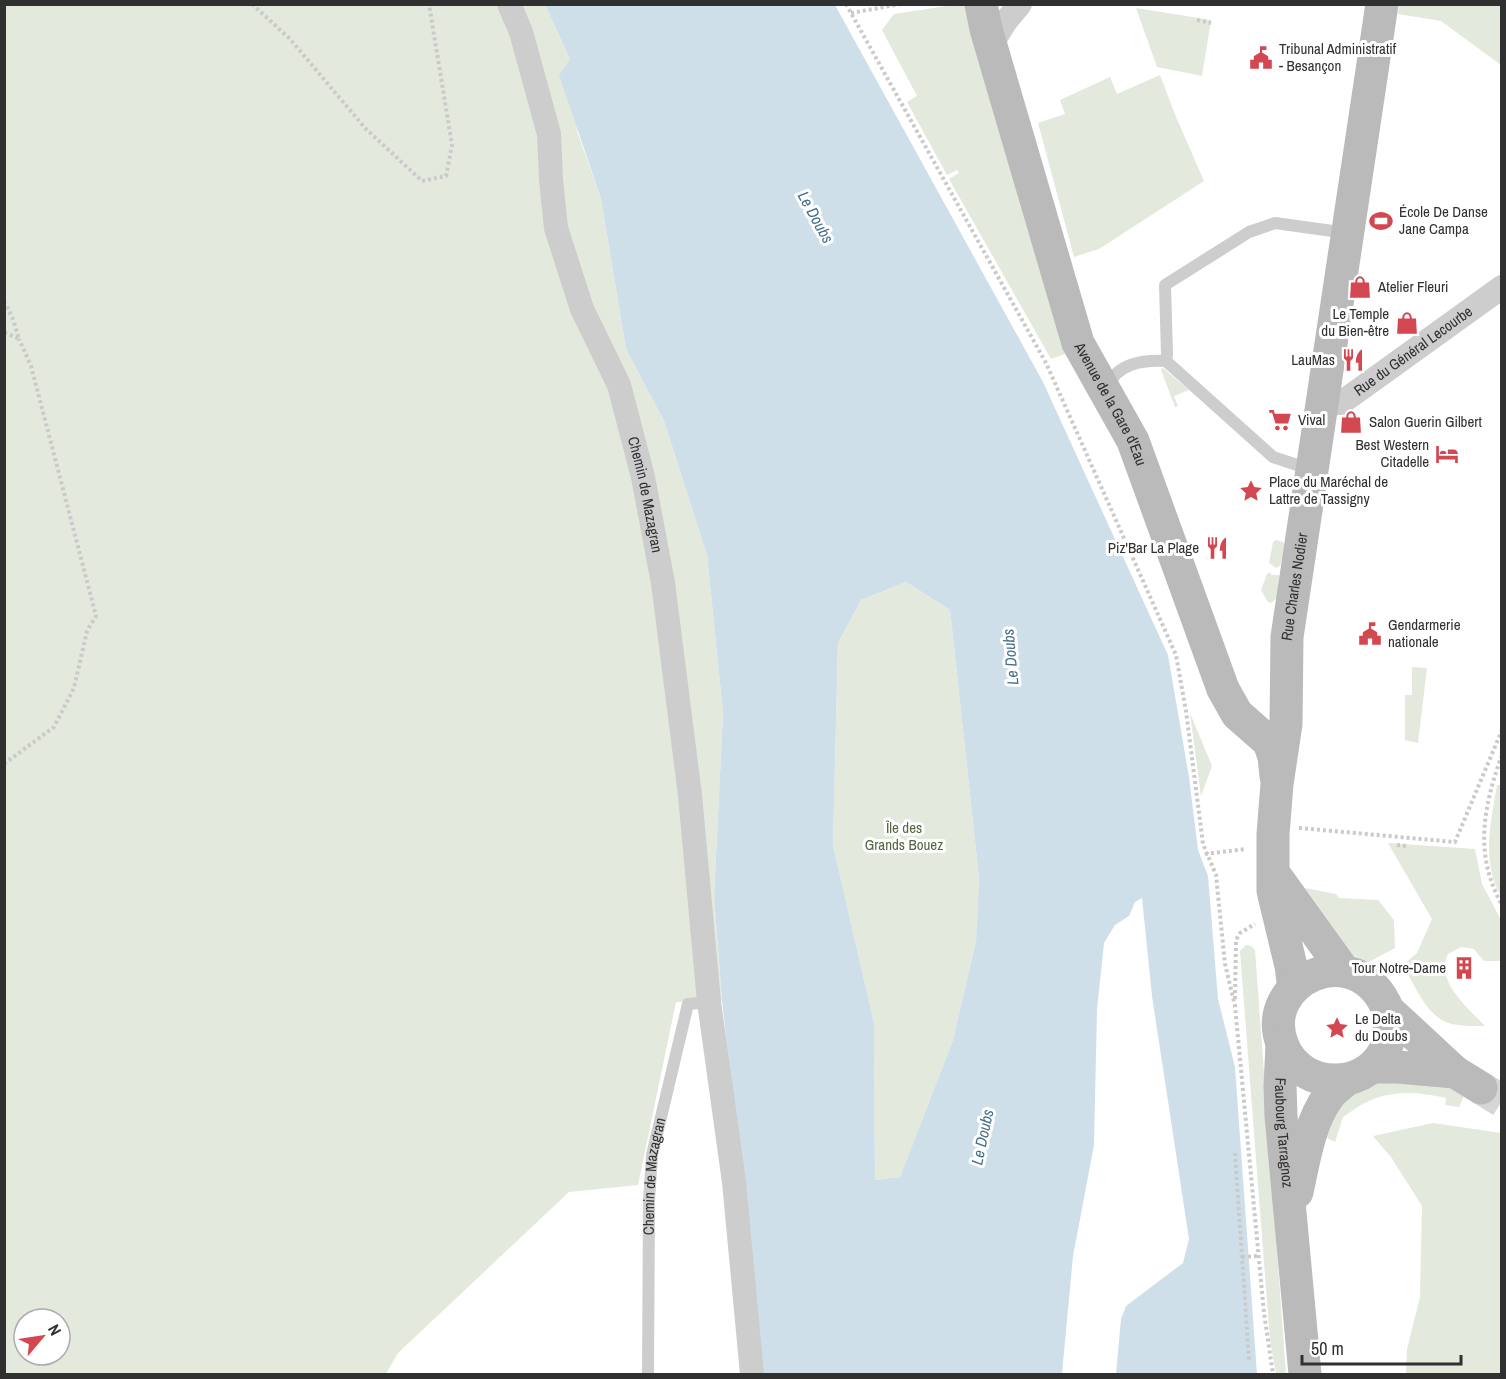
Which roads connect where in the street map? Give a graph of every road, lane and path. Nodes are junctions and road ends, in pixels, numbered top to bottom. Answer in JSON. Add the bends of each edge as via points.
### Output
{"nodes":[{"id":1,"x":252,"y":4,"type":"edge"},
{"id":2,"x":429,"y":4,"type":"edge"},
{"id":3,"x":509,"y":4,"type":"edge"},
{"id":4,"x":846,"y":4,"type":"edge"},
{"id":5,"x":901,"y":4,"type":"edge"},
{"id":6,"x":981,"y":4,"type":"edge"},
{"id":7,"x":1020,"y":4,"type":"edge"},
{"id":8,"x":1382,"y":4,"type":"edge"},
{"id":9,"x":851,"y":14,"type":"junction"},
{"id":10,"x":1197,"y":20,"type":"dead end"},
{"id":11,"x":1210,"y":22,"type":"dead end"},
{"id":12,"x":991,"y":45,"type":"junction"},
{"id":13,"x":1348,"y":234,"type":"junction"},
{"id":14,"x":1502,"y":287,"type":"edge"},
{"id":15,"x":4,"y":301,"type":"edge"},
{"id":16,"x":4,"y":332,"type":"edge"},
{"id":17,"x":19,"y":339,"type":"junction"},
{"id":18,"x":1166,"y":361,"type":"junction"},
{"id":19,"x":1104,"y":391,"type":"junction"},
{"id":20,"x":1322,"y":404,"type":"junction"},
{"id":21,"x":1312,"y":470,"type":"junction"},
{"id":22,"x":1502,"y":730,"type":"edge"},
{"id":23,"x":1502,"y":755,"type":"edge"},
{"id":24,"x":4,"y":764,"type":"edge"},
{"id":25,"x":1277,"y":783,"type":"junction"},
{"id":26,"x":1296,"y":828,"type":"dead end"},
{"id":27,"x":1397,"y":845,"type":"dead end"},
{"id":28,"x":1407,"y":846,"type":"dead end"},
{"id":29,"x":1205,"y":854,"type":"junction"},
{"id":30,"x":1263,"y":860,"type":"junction"},
{"id":31,"x":1502,"y":905,"type":"edge"},
{"id":32,"x":1261,"y":922,"type":"dead end"},
{"id":33,"x":1344,"y":971,"type":"junction"},
{"id":34,"x":1294,"y":988,"type":"junction"},
{"id":35,"x":709,"y":1002,"type":"junction"},
{"id":36,"x":1235,"y":1006,"type":"junction"},
{"id":37,"x":1388,"y":1010,"type":"junction"},
{"id":38,"x":1282,"y":1045,"type":"junction"},
{"id":39,"x":1358,"y":1074,"type":"junction"},
{"id":40,"x":1235,"y":1153,"type":"dead end"},
{"id":41,"x":1291,"y":1223,"type":"junction"},
{"id":42,"x":1258,"y":1256,"type":"junction"},
{"id":43,"x":1242,"y":1257,"type":"junction"},
{"id":44,"x":1249,"y":1360,"type":"dead end"},
{"id":45,"x":648,"y":1374,"type":"edge"},
{"id":46,"x":752,"y":1374,"type":"edge"},
{"id":47,"x":1273,"y":1374,"type":"edge"},
{"id":48,"x":1305,"y":1374,"type":"edge"}],
"edges":[{"from":1,"to":2,"type":"path","via":[[290,39],[365,128],[422,181],[446,176],[452,145]]},
{"from":3,"to":35,"type":"street","name":"Chemin de Mazagran","via":[[521,32],[549,134],[556,228],[582,309],[619,386],[643,477],[663,583],[684,748]]},
{"from":4,"to":9,"type":"path"},
{"from":5,"to":9,"type":"path"},
{"from":6,"to":12,"type":"main road","name":"Avenue de la Gare d'Eau"},
{"from":7,"to":12,"type":"street"},
{"from":8,"to":13,"type":"main road","name":"Rue Charles Nodier"},
{"from":9,"to":29,"type":"path","via":[[1046,363],[1176,655]]},
{"from":10,"to":11,"type":"path"},
{"from":12,"to":19,"type":"main road","name":"Avenue de la Gare d'Eau","via":[[1078,343]]},
{"from":13,"to":18,"type":"lane","via":[[1275,223],[1249,232],[1166,285]]},
{"from":13,"to":20,"type":"main road","name":"Rue Charles Nodier"},
{"from":14,"to":20,"type":"street","name":"Rue du Général Lecourbe","via":[[1341,403]]},
{"from":15,"to":17,"type":"path"},
{"from":16,"to":17,"type":"path"},
{"from":17,"to":24,"type":"path","via":[[31,366],[96,616],[87,631],[74,688],[54,727]]},
{"from":18,"to":19,"type":"lane","via":[[1136,362],[1112,377]]},
{"from":18,"to":21,"type":"lane","via":[[1273,457]]},
{"from":19,"to":25,"type":"main road","name":"Avenue de la Gare d'Eau","via":[[1133,441],[1223,689],[1237,714],[1269,742]]},
{"from":20,"to":21,"type":"main road","name":"Rue Charles Nodier"},
{"from":21,"to":25,"type":"main road","name":"Rue Charles Nodier","via":[[1287,637],[1286,724]]},
{"from":22,"to":26,"type":"path","via":[[1455,842]]},
{"from":23,"to":31,"type":"path","via":[[1484,823],[1483,854],[1492,889]]},
{"from":25,"to":30,"type":"main road","name":"Rue Charles Nodier","via":[[1273,834]]},
{"from":27,"to":28,"type":"path"},
{"from":29,"to":30,"type":"path"},
{"from":29,"to":36,"type":"path","via":[[1216,875],[1225,964]]},
{"from":30,"to":33,"type":"main road"},
{"from":30,"to":34,"type":"main road","name":"Rue Charles Nodier"},
{"from":32,"to":36,"type":"path","via":[[1249,926],[1236,940]]},
{"from":33,"to":34,"type":"main road","via":[[1325,971]]},
{"from":33,"to":37,"type":"main road","via":[[1375,987]]},
{"from":34,"to":38,"type":"main road","via":[[1280,1015]]},
{"from":35,"to":45,"type":"lane","name":"Chemin de Mazagran","via":[[688,1004],[652,1155]]},
{"from":35,"to":46,"type":"street","name":"Chemin de Mazagran","via":[[734,1182]]},
{"from":36,"to":42,"type":"path"},
{"from":37,"to":39,"type":"main road","via":[[1388,1041],[1382,1055]]},
{"from":37,"to":39,"type":"main road","via":[[1468,1080],[1398,1067]]},
{"from":38,"to":39,"type":"main road","via":[[1300,1070],[1322,1079]]},
{"from":38,"to":41,"type":"main road","name":"Faubourg Tarragnoz","via":[[1281,1116]]},
{"from":39,"to":41,"type":"main road","name":"Faubourg Tarragnoz","via":[[1328,1096],[1318,1114],[1308,1141]]},
{"from":40,"to":43,"type":"path"},
{"from":41,"to":48,"type":"main road","name":"Faubourg Tarragnoz"},
{"from":42,"to":43,"type":"path"},
{"from":42,"to":47,"type":"path"},
{"from":43,"to":44,"type":"path"}]}
